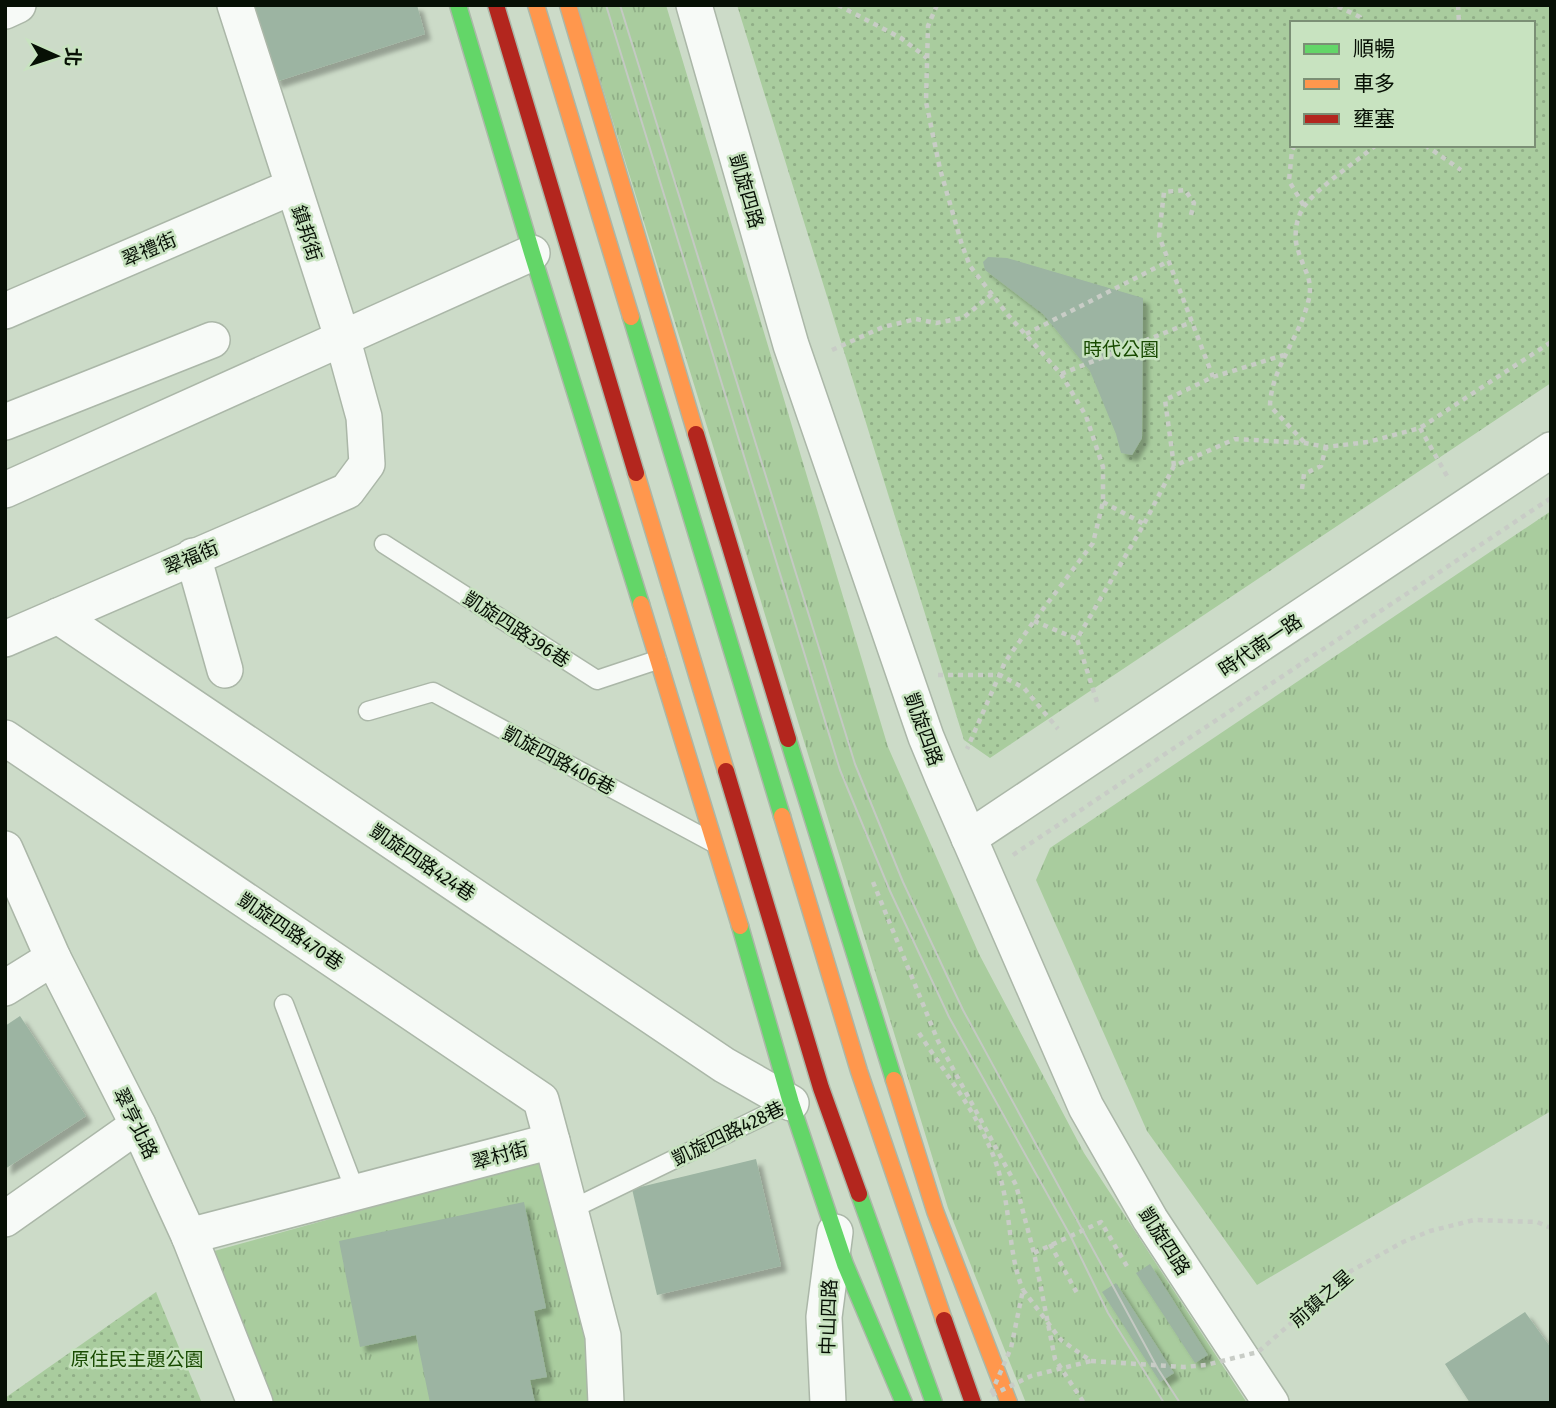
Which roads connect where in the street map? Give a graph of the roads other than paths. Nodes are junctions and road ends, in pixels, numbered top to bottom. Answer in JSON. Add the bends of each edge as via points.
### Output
{"nodes":[{"id":1,"x":18,"y":5,"type":"edge"},
{"id":2,"x":235,"y":5,"type":"edge"},
{"id":3,"x":457,"y":5,"type":"edge"},
{"id":4,"x":496,"y":5,"type":"edge"},
{"id":5,"x":536,"y":5,"type":"edge"},
{"id":6,"x":568,"y":5,"type":"edge"},
{"id":7,"x":694,"y":5,"type":"edge"},
{"id":8,"x":5,"y":11,"type":"edge"},
{"id":9,"x":292,"y":187,"type":"junction"},
{"id":10,"x":532,"y":253,"type":"junction"},
{"id":11,"x":5,"y":311,"type":"edge"},
{"id":12,"x":342,"y":337,"type":"junction"},
{"id":13,"x":212,"y":340,"type":"dead end"},
{"id":14,"x":5,"y":422,"type":"edge"},
{"id":15,"x":1551,"y":450,"type":"edge"},
{"id":16,"x":367,"y":464,"type":"joint"},
{"id":17,"x":5,"y":490,"type":"edge"},
{"id":18,"x":384,"y":544,"type":"dead end"},
{"id":19,"x":193,"y":556,"type":"junction"},
{"id":20,"x":58,"y":616,"type":"junction"},
{"id":21,"x":5,"y":639,"type":"edge"},
{"id":22,"x":657,"y":660,"type":"junction"},
{"id":23,"x":225,"y":670,"type":"dead end"},
{"id":24,"x":368,"y":711,"type":"dead end"},
{"id":25,"x":5,"y":738,"type":"edge"},
{"id":26,"x":969,"y":838,"type":"junction"},
{"id":27,"x":716,"y":844,"type":"junction"},
{"id":28,"x":5,"y":849,"type":"edge"},
{"id":29,"x":749,"y":853,"type":"junction"},
{"id":30,"x":53,"y":958,"type":"junction"},
{"id":31,"x":5,"y":988,"type":"edge"},
{"id":32,"x":284,"y":1004,"type":"dead end"},
{"id":33,"x":888,"y":1061,"type":"junction"},
{"id":34,"x":830,"y":1084,"type":"junction"},
{"id":35,"x":138,"y":1125,"type":"junction"},
{"id":36,"x":552,"y":1141,"type":"junction"},
{"id":37,"x":356,"y":1193,"type":"junction"},
{"id":38,"x":570,"y":1210,"type":"junction"},
{"id":39,"x":5,"y":1219,"type":"edge"},
{"id":40,"x":835,"y":1233,"type":"junction"},
{"id":41,"x":189,"y":1236,"type":"junction"},
{"id":42,"x":255,"y":1403,"type":"edge"},
{"id":43,"x":606,"y":1403,"type":"edge"},
{"id":44,"x":828,"y":1403,"type":"edge"},
{"id":45,"x":904,"y":1403,"type":"edge"},
{"id":46,"x":933,"y":1403,"type":"edge"},
{"id":47,"x":972,"y":1403,"type":"edge"},
{"id":48,"x":1009,"y":1403,"type":"edge"},
{"id":49,"x":1271,"y":1403,"type":"edge"}],
"edges":[{"from":1,"to":8,"type":"street"},
{"from":2,"to":9,"type":"street","name":"鎮邦街"},
{"from":3,"to":10,"type":"street"},
{"from":4,"to":29,"type":"street"},
{"from":5,"to":34,"type":"street"},
{"from":6,"to":33,"type":"street"},
{"from":7,"to":26,"type":"street","name":"凱旋四路","via":[[791,345],[926,737]]},
{"from":9,"to":11,"type":"street","name":"翠禮街"},
{"from":9,"to":12,"type":"street","name":"鎮邦街"},
{"from":10,"to":12,"type":"street"},
{"from":10,"to":22,"type":"street"},
{"from":12,"to":16,"type":"street","name":"鎮邦街","via":[[364,417]]},
{"from":12,"to":17,"type":"street"},
{"from":13,"to":14,"type":"street"},
{"from":15,"to":26,"type":"street","name":"時代南一路"},
{"from":16,"to":19,"type":"street","name":"翠福街","via":[[347,491]]},
{"from":18,"to":22,"type":"lane","name":"凱旋四路396巷","via":[[597,680]]},
{"from":19,"to":20,"type":"street","name":"翠福街"},
{"from":19,"to":23,"type":"street"},
{"from":20,"to":21,"type":"street","name":"翠福街"},
{"from":20,"to":34,"type":"street","name":"凱旋四路424巷","via":[[724,1065]]},
{"from":22,"to":27,"type":"street"},
{"from":24,"to":27,"type":"lane","name":"凱旋四路406巷","via":[[433,692]]},
{"from":25,"to":36,"type":"street","name":"凱旋四路470巷","via":[[541,1100]]},
{"from":26,"to":49,"type":"street","name":"凱旋四路","via":[[1086,1107],[1150,1219]]},
{"from":27,"to":29,"type":"lane","name":"凱旋四路406巷"},
{"from":27,"to":34,"type":"street"},
{"from":28,"to":30,"type":"street","name":"翠亨北路"},
{"from":29,"to":34,"type":"street"},
{"from":30,"to":31,"type":"street"},
{"from":30,"to":35,"type":"street","name":"翠亨北路"},
{"from":32,"to":37,"type":"lane"},
{"from":33,"to":34,"type":"lane","name":"凱旋四路428巷"},
{"from":33,"to":48,"type":"street","via":[[935,1211]]},
{"from":34,"to":38,"type":"lane","name":"凱旋四路428巷"},
{"from":34,"to":40,"type":"street"},
{"from":34,"to":46,"type":"street"},
{"from":34,"to":47,"type":"street"},
{"from":35,"to":39,"type":"street"},
{"from":35,"to":41,"type":"street","name":"翠亨北路"},
{"from":36,"to":37,"type":"street","name":"翠村街"},
{"from":36,"to":38,"type":"street","name":"翠村街"},
{"from":37,"to":41,"type":"street","name":"翠村街"},
{"from":38,"to":43,"type":"street","name":"翠村街","via":[[603,1336]]},
{"from":40,"to":44,"type":"street","name":"中山四路","via":[[824,1317]]},
{"from":40,"to":45,"type":"street"},
{"from":41,"to":42,"type":"street","name":"翠亨北路"}]}
